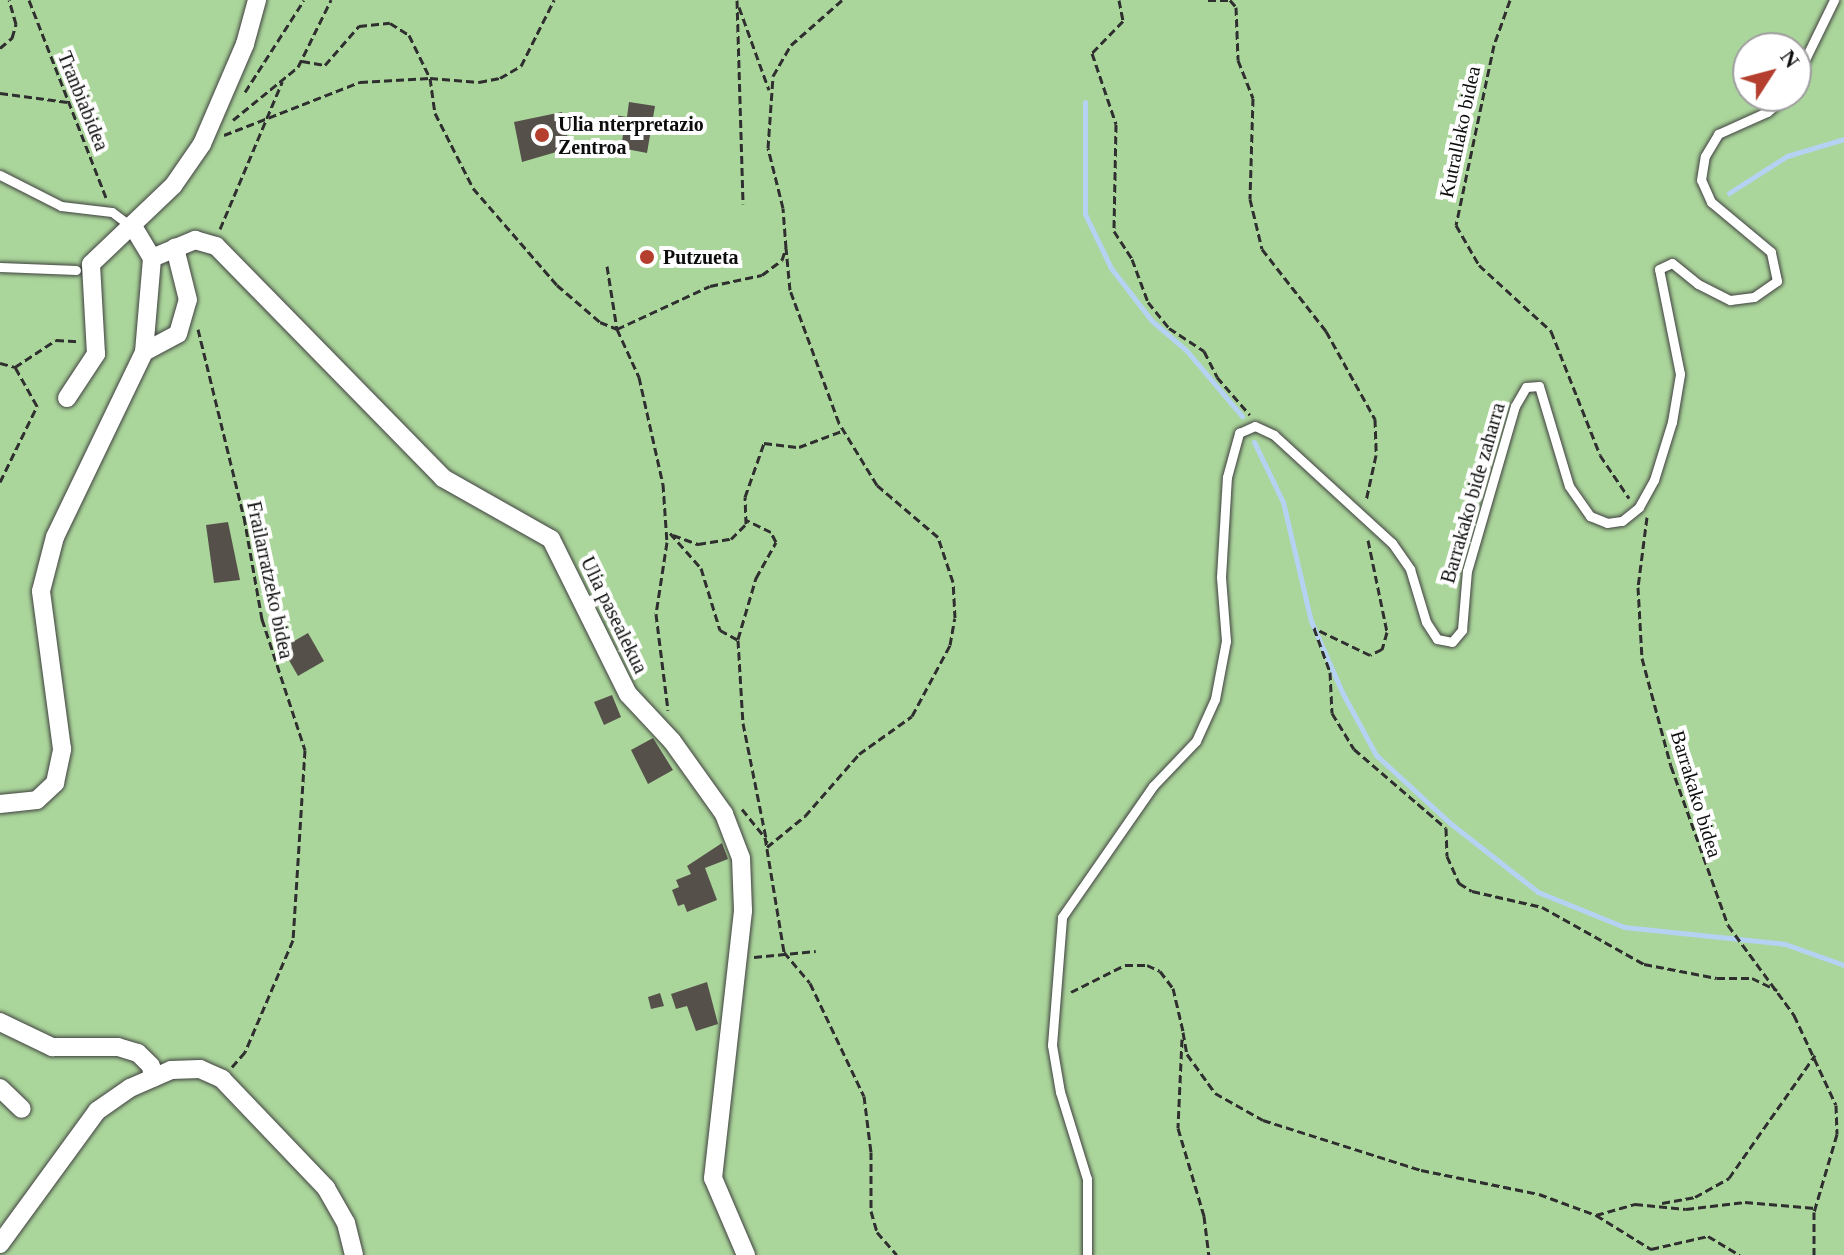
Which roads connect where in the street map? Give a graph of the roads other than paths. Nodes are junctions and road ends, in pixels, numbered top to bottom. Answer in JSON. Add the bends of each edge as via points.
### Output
{"nodes":[{"id":1,"x":257,"y":0,"type":"edge"},
{"id":2,"x":1834,"y":0,"type":"edge"},
{"id":3,"x":1812,"y":45,"type":"edge"},
{"id":4,"x":1767,"y":112,"type":"edge"},
{"id":5,"x":0,"y":175,"type":"edge"},
{"id":6,"x":134,"y":228,"type":"junction"},
{"id":7,"x":175,"y":248,"type":"junction"},
{"id":8,"x":152,"y":258,"type":"junction"},
{"id":9,"x":0,"y":267,"type":"edge"},
{"id":10,"x":76,"y":270,"type":"dead end"},
{"id":11,"x":144,"y":352,"type":"junction"},
{"id":12,"x":67,"y":398,"type":"dead end"},
{"id":13,"x":0,"y":804,"type":"edge"},
{"id":14,"x":0,"y":1022,"type":"edge"},
{"id":15,"x":153,"y":1078,"type":"junction"},
{"id":16,"x":0,"y":1088,"type":"edge"},
{"id":17,"x":22,"y":1109,"type":"dead end"},
{"id":18,"x":0,"y":1244,"type":"edge"},
{"id":19,"x":354,"y":1255,"type":"edge"},
{"id":20,"x":746,"y":1255,"type":"edge"},
{"id":21,"x":1087,"y":1255,"type":"edge"}],
"edges":[{"from":1,"to":6,"type":"street","via":[[245,44],[202,144]]},
{"from":2,"to":3,"type":"lane"},
{"from":4,"to":21,"type":"lane","name":"Barrakako bide zaharra","via":[[1718,134],[1705,156],[1701,180],[1711,202],[1771,252],[1777,281],[1754,297],[1730,300],[1672,263],[1659,269],[1680,374],[1667,436],[1639,507],[1622,521],[1607,523],[1590,516],[1569,486],[1539,386],[1526,387],[1515,406],[1467,571],[1462,630],[1452,642],[1437,639],[1410,569],[1392,543],[1274,435],[1255,426],[1235,441],[1227,477],[1221,577],[1226,641],[1215,699],[1196,741],[1153,786],[1062,917],[1052,1045],[1060,1092],[1087,1179]]},
{"from":5,"to":6,"type":"lane","via":[[61,206],[112,212]]},
{"from":6,"to":8,"type":"street"},
{"from":6,"to":12,"type":"street","via":[[91,264],[96,354]]},
{"from":7,"to":8,"type":"street"},
{"from":7,"to":11,"type":"street","via":[[188,300],[178,334]]},
{"from":7,"to":20,"type":"street","name":"Ulia pasealekua","via":[[195,240],[216,246],[443,478],[551,539],[628,694],[672,741],[724,814],[741,858],[738,959],[713,1178]]},
{"from":8,"to":11,"type":"street"},
{"from":9,"to":10,"type":"lane"},
{"from":11,"to":13,"type":"street","via":[[55,537],[41,591],[62,749],[55,783],[37,800]]},
{"from":14,"to":15,"type":"street","via":[[52,1047],[118,1047],[138,1053],[151,1066]]},
{"from":15,"to":18,"type":"street","via":[[97,1111]]},
{"from":15,"to":19,"type":"street","via":[[171,1070],[200,1069],[222,1079],[326,1188],[346,1223]]},
{"from":16,"to":17,"type":"street"}]}
